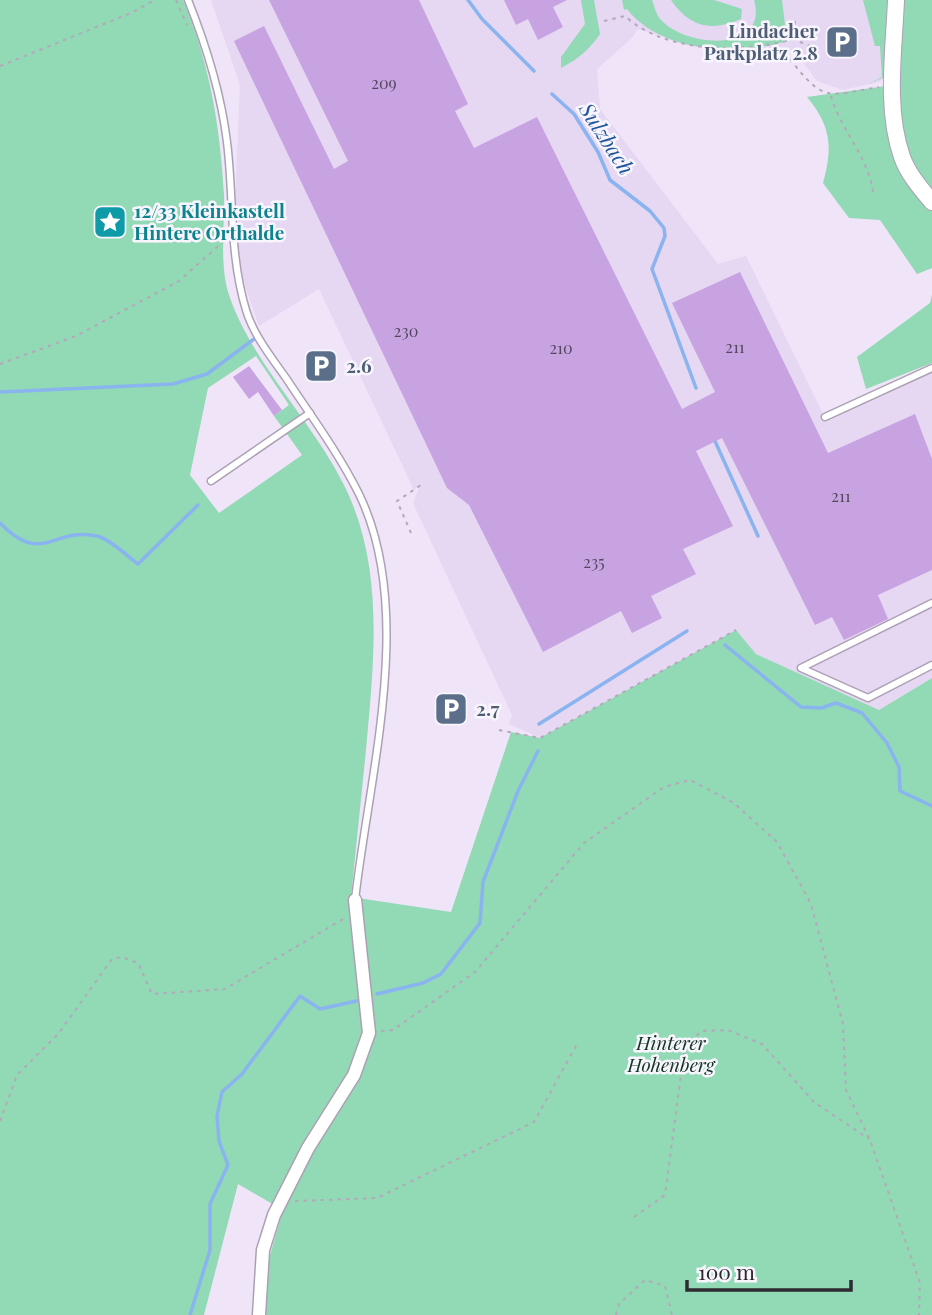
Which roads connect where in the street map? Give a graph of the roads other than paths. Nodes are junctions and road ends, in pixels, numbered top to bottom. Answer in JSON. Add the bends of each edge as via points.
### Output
{"nodes":[{"id":1,"x":188,"y":0,"type":"edge"},
{"id":2,"x":896,"y":0,"type":"edge"},
{"id":3,"x":932,"y":202,"type":"edge"},
{"id":4,"x":932,"y":368,"type":"edge"},
{"id":5,"x":310,"y":413,"type":"junction"},
{"id":6,"x":825,"y":417,"type":"dead end"},
{"id":7,"x":211,"y":481,"type":"dead end"},
{"id":8,"x":932,"y":603,"type":"edge"},
{"id":9,"x":932,"y":665,"type":"edge"},
{"id":10,"x":355,"y":906,"type":"joint"},
{"id":11,"x":259,"y":1315,"type":"edge"}],
"edges":[{"from":1,"to":5,"type":"lane","via":[[201,33],[227,143],[231,235],[246,311],[261,342]]},
{"from":2,"to":3,"type":"street","via":[[894,85],[902,158]]},
{"from":4,"to":6,"type":"lane"},
{"from":5,"to":7,"type":"lane"},
{"from":5,"to":10,"type":"lane","via":[[359,495],[373,534],[387,608],[382,713]]},
{"from":8,"to":9,"type":"lane","via":[[801,668],[868,698]]},
{"from":10,"to":11,"type":"street","via":[[369,1033],[354,1075],[308,1148],[282,1201],[263,1250]]}]}
